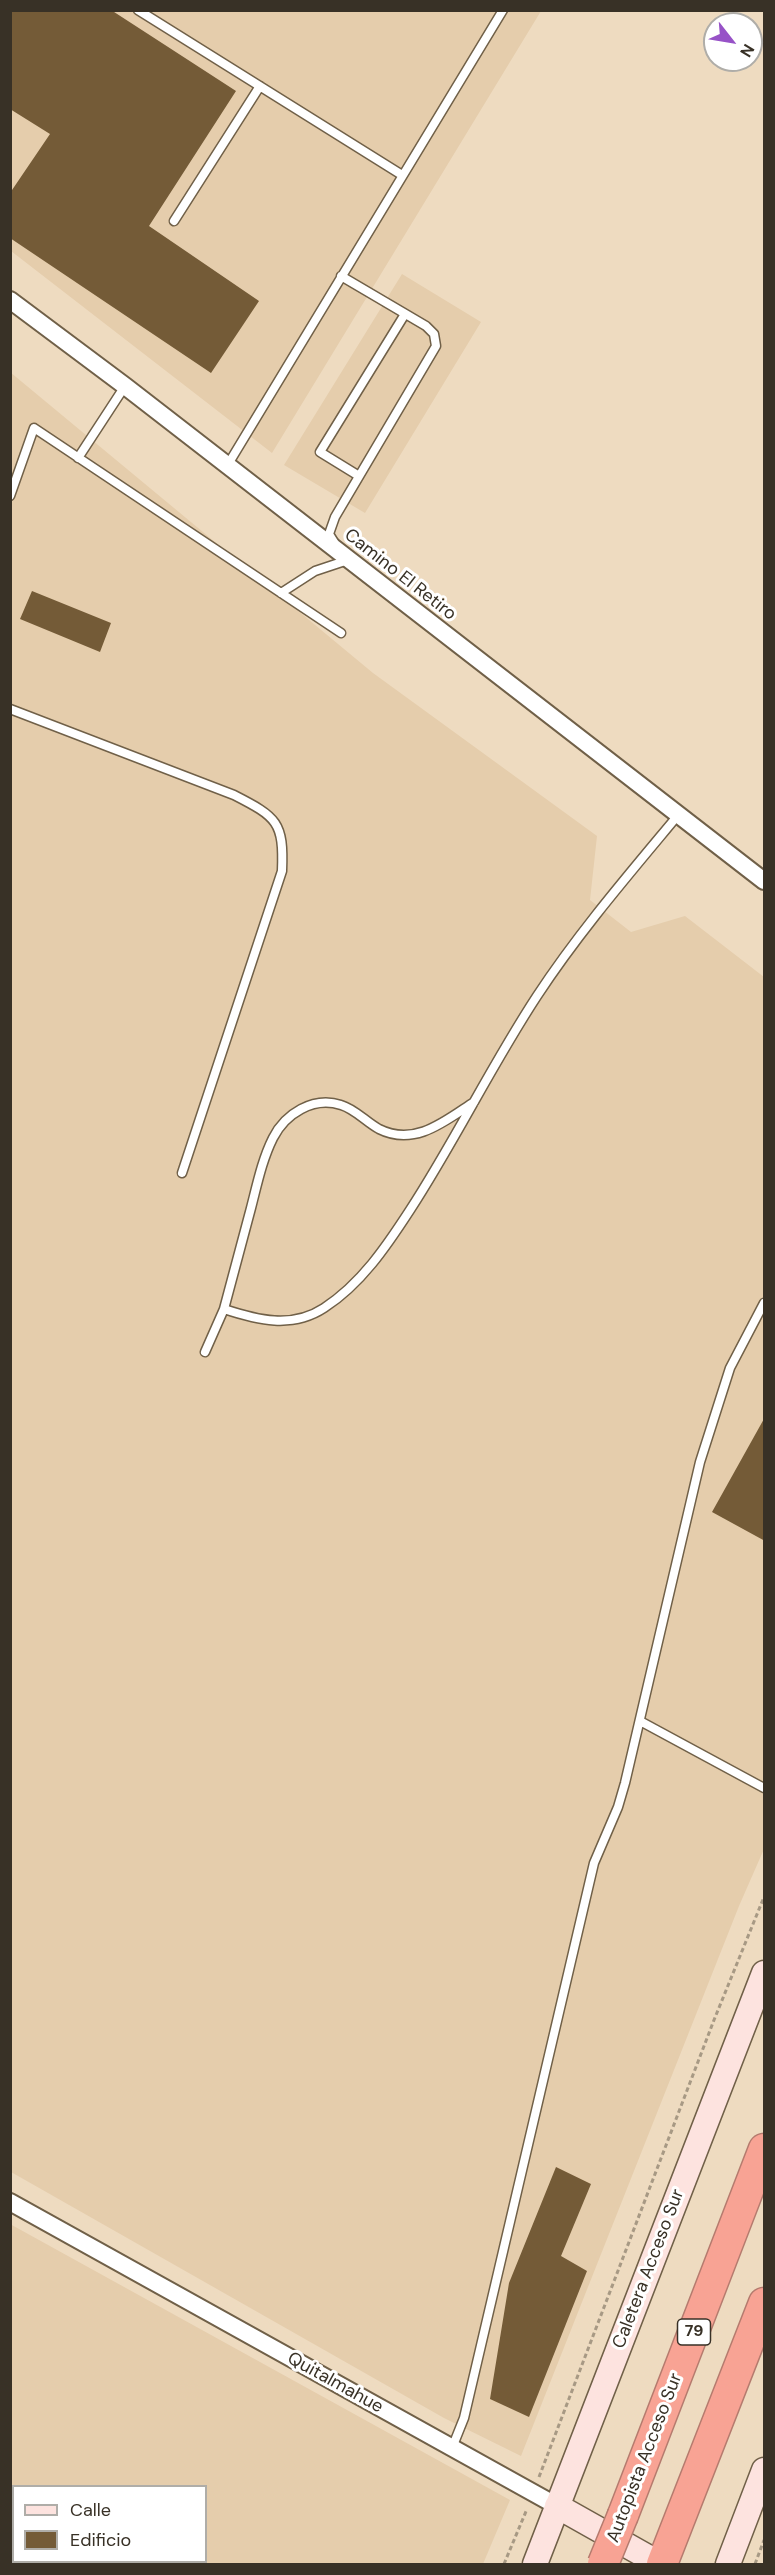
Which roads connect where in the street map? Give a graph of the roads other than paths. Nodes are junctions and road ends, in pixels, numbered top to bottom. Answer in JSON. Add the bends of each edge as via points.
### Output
{"nodes":[{"id":1,"x":138,"y":10,"type":"edge"},
{"id":2,"x":503,"y":10,"type":"edge"},
{"id":3,"x":260,"y":86,"type":"junction"},
{"id":4,"x":402,"y":175,"type":"junction"},
{"id":5,"x":174,"y":221,"type":"dead end"},
{"id":6,"x":341,"y":276,"type":"junction"},
{"id":7,"x":10,"y":300,"type":"edge"},
{"id":8,"x":405,"y":314,"type":"junction"},
{"id":9,"x":125,"y":386,"type":"junction"},
{"id":10,"x":78,"y":458,"type":"junction"},
{"id":11,"x":227,"y":466,"type":"junction"},
{"id":12,"x":359,"y":476,"type":"junction"},
{"id":13,"x":10,"y":495,"type":"edge"},
{"id":14,"x":344,"y":557,"type":"junction"},
{"id":15,"x":281,"y":593,"type":"junction"},
{"id":16,"x":340,"y":633,"type":"dead end"},
{"id":17,"x":10,"y":709,"type":"edge"},
{"id":18,"x":679,"y":814,"type":"junction"},
{"id":19,"x":765,"y":881,"type":"edge"},
{"id":20,"x":476,"y":1100,"type":"junction"},
{"id":21,"x":182,"y":1173,"type":"dead end"},
{"id":22,"x":765,"y":1303,"type":"edge"},
{"id":23,"x":224,"y":1309,"type":"junction"},
{"id":24,"x":205,"y":1352,"type":"dead end"},
{"id":25,"x":640,"y":1721,"type":"junction"},
{"id":26,"x":765,"y":1788,"type":"edge"},
{"id":27,"x":765,"y":1973,"type":"edge"},
{"id":28,"x":765,"y":2149,"type":"edge"},
{"id":29,"x":10,"y":2202,"type":"edge"},
{"id":30,"x":765,"y":2303,"type":"edge"},
{"id":31,"x":452,"y":2448,"type":"junction"},
{"id":32,"x":765,"y":2470,"type":"edge"},
{"id":33,"x":759,"y":2500,"type":"edge"},
{"id":34,"x":557,"y":2506,"type":"junction"},
{"id":35,"x":665,"y":2557,"type":"edge"},
{"id":36,"x":535,"y":2565,"type":"edge"},
{"id":37,"x":603,"y":2565,"type":"edge"},
{"id":38,"x":728,"y":2565,"type":"edge"}],
"edges":[{"from":1,"to":3,"type":"lane"},
{"from":2,"to":4,"type":"lane"},
{"from":3,"to":4,"type":"lane"},
{"from":3,"to":5,"type":"lane"},
{"from":4,"to":6,"type":"lane"},
{"from":6,"to":8,"type":"lane"},
{"from":6,"to":11,"type":"lane"},
{"from":7,"to":9,"type":"street","name":"Camino El Retiro"},
{"from":8,"to":12,"type":"lane","via":[[434,334],[436,346]]},
{"from":8,"to":12,"type":"lane","via":[[320,452]]},
{"from":9,"to":10,"type":"lane"},
{"from":9,"to":11,"type":"street","name":"Camino El Retiro"},
{"from":10,"to":13,"type":"lane","via":[[34,428]]},
{"from":10,"to":15,"type":"lane"},
{"from":11,"to":14,"type":"street","name":"Camino El Retiro"},
{"from":12,"to":14,"type":"lane","via":[[329,534]]},
{"from":14,"to":15,"type":"lane"},
{"from":14,"to":18,"type":"street","name":"Camino El Retiro"},
{"from":15,"to":16,"type":"lane"},
{"from":17,"to":21,"type":"lane","via":[[234,795],[276,822],[283,844],[282,871]]},
{"from":18,"to":19,"type":"street","name":"Camino El Retiro"},
{"from":18,"to":20,"type":"lane","via":[[537,995]]},
{"from":20,"to":23,"type":"lane","via":[[440,1165],[387,1244],[354,1284],[322,1309],[296,1320],[275,1322]]},
{"from":20,"to":23,"type":"lane","via":[[437,1128],[419,1135],[381,1130],[340,1105],[319,1102],[303,1107],[273,1137],[261,1168]]},
{"from":22,"to":25,"type":"lane","via":[[730,1368],[700,1462]]},
{"from":23,"to":24,"type":"lane"},
{"from":25,"to":26,"type":"lane"},
{"from":25,"to":31,"type":"lane","via":[[618,1807],[594,1863],[464,2418]]},
{"from":27,"to":34,"type":"main road","name":"Caletera Acceso Sur"},
{"from":28,"to":37,"type":"highway","name":"Autopista Acceso Sur","number":"79","bridge":true},
{"from":29,"to":31,"type":"street","name":"Quitalmahue"},
{"from":30,"to":35,"type":"highway"},
{"from":31,"to":34,"type":"street","name":"Quitalmahue"},
{"from":32,"to":33,"type":"main road"},
{"from":33,"to":38,"type":"main road"},
{"from":34,"to":35,"type":"main road","name":"Quitalmahue"},
{"from":34,"to":36,"type":"main road","name":"Caletera Acceso Sur"}]}
